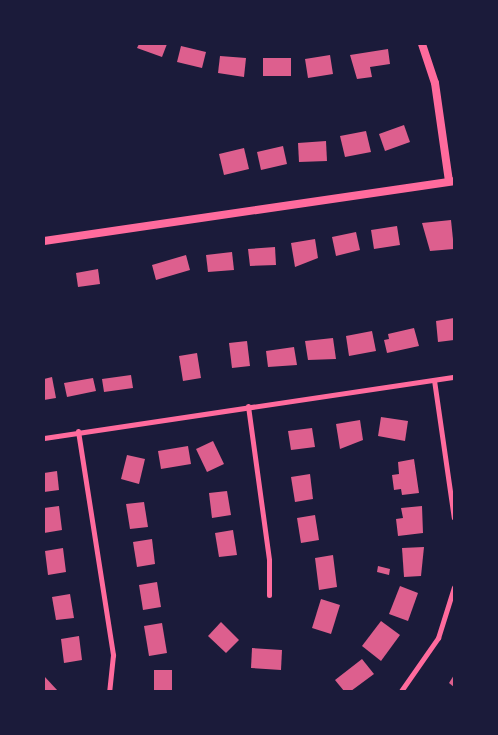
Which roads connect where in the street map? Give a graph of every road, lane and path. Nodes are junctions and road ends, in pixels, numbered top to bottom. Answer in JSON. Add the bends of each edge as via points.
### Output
{"nodes":[{"id":1,"x":422,"y":44,"type":"edge"},
{"id":2,"x":452,"y":181,"type":"edge"},
{"id":3,"x":44,"y":240,"type":"edge"},
{"id":4,"x":454,"y":377,"type":"edge"},
{"id":5,"x":434,"y":380,"type":"junction"},
{"id":6,"x":248,"y":406,"type":"junction"},
{"id":7,"x":78,"y":431,"type":"junction"},
{"id":8,"x":44,"y":438,"type":"edge"},
{"id":9,"x":454,"y":518,"type":"edge"},
{"id":10,"x":454,"y":587,"type":"edge"},
{"id":11,"x":454,"y":591,"type":"edge"},
{"id":12,"x":269,"y":595,"type":"dead end"},
{"id":13,"x":109,"y":691,"type":"edge"},
{"id":14,"x":402,"y":691,"type":"edge"}],
"edges":[{"from":1,"to":2,"type":"street","via":[[436,83]]},
{"from":2,"to":3,"type":"street"},
{"from":4,"to":5,"type":"street"},
{"from":5,"to":6,"type":"street"},
{"from":5,"to":9,"type":"street"},
{"from":6,"to":7,"type":"street"},
{"from":6,"to":12,"type":"street","via":[[269,560]]},
{"from":7,"to":8,"type":"street"},
{"from":7,"to":13,"type":"street","via":[[113,655]]},
{"from":10,"to":11,"type":"street"},
{"from":11,"to":14,"type":"street","via":[[438,638]]}]}
